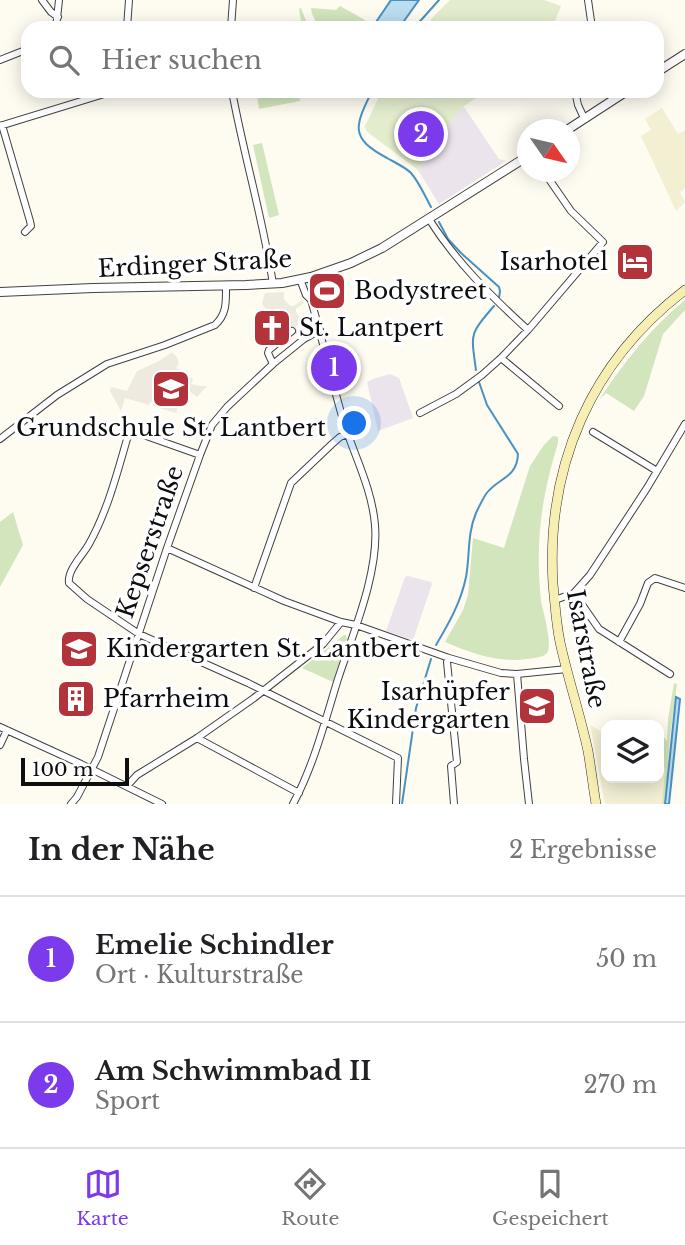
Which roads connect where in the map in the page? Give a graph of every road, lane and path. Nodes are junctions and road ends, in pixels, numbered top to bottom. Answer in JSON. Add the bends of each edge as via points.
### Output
{"nodes":[{"id":1,"x":42,"y":0,"type":"edge"},
{"id":2,"x":59,"y":0,"type":"edge"},
{"id":3,"x":129,"y":0,"type":"edge"},
{"id":4,"x":233,"y":0,"type":"edge"},
{"id":5,"x":588,"y":0,"type":"edge"},
{"id":6,"x":58,"y":17,"type":"junction"},
{"id":7,"x":57,"y":21,"type":"edge"},
{"id":8,"x":128,"y":21,"type":"edge"},
{"id":9,"x":232,"y":21,"type":"edge"},
{"id":10,"x":591,"y":21,"type":"edge"},
{"id":11,"x":21,"y":52,"type":"edge"},
{"id":12,"x":685,"y":54,"type":"edge"},
{"id":13,"x":0,"y":60,"type":"edge"},
{"id":14,"x":664,"y":68,"type":"edge"},
{"id":15,"x":91,"y":98,"type":"edge"},
{"id":16,"x":233,"y":98,"type":"edge"},
{"id":17,"x":576,"y":98,"type":"edge"},
{"id":18,"x":616,"y":98,"type":"edge"},
{"id":19,"x":584,"y":118,"type":"junction"},
{"id":20,"x":580,"y":121,"type":"edge"},
{"id":21,"x":1,"y":125,"type":"edge"},
{"id":22,"x":517,"y":162,"type":"edge"},
{"id":23,"x":551,"y":182,"type":"edge"},
{"id":24,"x":429,"y":219,"type":"junction"},
{"id":25,"x":25,"y":232,"type":"dead end"},
{"id":26,"x":311,"y":277,"type":"junction"},
{"id":27,"x":300,"y":279,"type":"junction"},
{"id":28,"x":273,"y":284,"type":"junction"},
{"id":29,"x":226,"y":286,"type":"junction"},
{"id":30,"x":685,"y":289,"type":"edge"},
{"id":31,"x":0,"y":292,"type":"edge"},
{"id":32,"x":311,"y":300,"type":"junction"},
{"id":33,"x":320,"y":330,"type":"junction"},
{"id":34,"x":528,"y":330,"type":"junction"},
{"id":35,"x":292,"y":331,"type":"dead end"},
{"id":36,"x":501,"y":358,"type":"junction"},
{"id":37,"x":273,"y":364,"type":"junction"},
{"id":38,"x":559,"y":406,"type":"dead end"},
{"id":39,"x":420,"y":413,"type":"dead end"},
{"id":40,"x":685,"y":424,"type":"edge"},
{"id":41,"x":593,"y":432,"type":"dead end"},
{"id":42,"x":348,"y":434,"type":"junction"},
{"id":43,"x":0,"y":439,"type":"edge"},
{"id":44,"x":200,"y":455,"type":"junction"},
{"id":45,"x":657,"y":471,"type":"junction"},
{"id":46,"x":167,"y":548,"type":"junction"},
{"id":47,"x":254,"y":588,"type":"junction"},
{"id":48,"x":685,"y":589,"type":"edge"},
{"id":49,"x":574,"y":593,"type":"junction"},
{"id":50,"x":555,"y":600,"type":"junction"},
{"id":51,"x":341,"y":622,"type":"junction"},
{"id":52,"x":356,"y":625,"type":"junction"},
{"id":53,"x":139,"y":634,"type":"junction"},
{"id":54,"x":619,"y":642,"type":"junction"},
{"id":55,"x":449,"y":658,"type":"junction"},
{"id":56,"x":567,"y":669,"type":"junction"},
{"id":57,"x":517,"y":674,"type":"junction"},
{"id":58,"x":670,"y":674,"type":"dead end"},
{"id":59,"x":263,"y":691,"type":"junction"},
{"id":60,"x":325,"y":722,"type":"junction"},
{"id":61,"x":3,"y":728,"type":"edge"},
{"id":62,"x":197,"y":738,"type":"junction"},
{"id":63,"x":0,"y":745,"type":"edge"},
{"id":64,"x":93,"y":770,"type":"junction"},
{"id":65,"x":127,"y":786,"type":"junction"},
{"id":66,"x":299,"y":793,"type":"junction"},
{"id":67,"x":71,"y":804,"type":"edge"},
{"id":68,"x":162,"y":804,"type":"edge"},
{"id":69,"x":293,"y":804,"type":"edge"},
{"id":70,"x":396,"y":804,"type":"edge"},
{"id":71,"x":454,"y":804,"type":"edge"},
{"id":72,"x":530,"y":804,"type":"edge"},
{"id":73,"x":596,"y":804,"type":"edge"}],
"edges":[{"from":1,"to":6,"type":"street"},
{"from":2,"to":6,"type":"street"},
{"from":3,"to":8,"type":"street"},
{"from":4,"to":9,"type":"street"},
{"from":5,"to":10,"type":"street"},
{"from":6,"to":7,"type":"street"},
{"from":11,"to":13,"type":"street"},
{"from":12,"to":14,"type":"street"},
{"from":15,"to":21,"type":"street"},
{"from":16,"to":28,"type":"street"},
{"from":17,"to":19,"type":"street"},
{"from":18,"to":19,"type":"street"},
{"from":19,"to":20,"type":"street"},
{"from":21,"to":25,"type":"street","via":[[30,221]]},
{"from":22,"to":24,"type":"street","name":"Erdinger Straße"},
{"from":23,"to":34,"type":"street","via":[[571,211],[603,242]]},
{"from":24,"to":26,"type":"street","name":"Erdinger Straße","via":[[370,254]]},
{"from":24,"to":34,"type":"street","via":[[453,254]]},
{"from":26,"to":27,"type":"street","name":"Erdinger Straße"},
{"from":26,"to":32,"type":"street"},
{"from":27,"to":28,"type":"street","name":"Erdinger Straße"},
{"from":27,"to":32,"type":"street"},
{"from":28,"to":29,"type":"street","name":"Erdinger Straße"},
{"from":29,"to":31,"type":"street","name":"Erdinger Straße"},
{"from":29,"to":43,"type":"street","via":[[226,309],[215,325],[107,364]]},
{"from":30,"to":50,"type":"main road","name":"Isarstraße","via":[[623,349],[579,422],[556,502]]},
{"from":32,"to":33,"type":"street"},
{"from":33,"to":37,"type":"street","name":"Kepserstraße"},
{"from":33,"to":42,"type":"street"},
{"from":34,"to":36,"type":"street"},
{"from":35,"to":37,"type":"street","via":[[269,351]]},
{"from":36,"to":38,"type":"street"},
{"from":36,"to":39,"type":"street","via":[[456,394]]},
{"from":37,"to":44,"type":"street","name":"Kepserstraße","via":[[220,415]]},
{"from":40,"to":45,"type":"street"},
{"from":41,"to":45,"type":"street"},
{"from":42,"to":47,"type":"street","via":[[291,483]]},
{"from":42,"to":52,"type":"street","via":[[370,494],[375,528],[371,574]]},
{"from":44,"to":46,"type":"street","name":"Kepserstraße"},
{"from":44,"to":53,"type":"street","via":[[130,434],[99,524],[69,575],[69,583],[87,599]]},
{"from":45,"to":49,"type":"street","via":[[606,553]]},
{"from":46,"to":47,"type":"street"},
{"from":46,"to":53,"type":"street","name":"Kepserstraße"},
{"from":47,"to":51,"type":"street"},
{"from":48,"to":54,"type":"street","via":[[655,578],[648,583]]},
{"from":49,"to":50,"type":"street"},
{"from":49,"to":54,"type":"street","via":[[599,629]]},
{"from":50,"to":56,"type":"main road","name":"Isarstraße"},
{"from":51,"to":52,"type":"street"},
{"from":51,"to":59,"type":"street","via":[[323,644]]},
{"from":52,"to":55,"type":"street"},
{"from":52,"to":60,"type":"street"},
{"from":53,"to":59,"type":"street"},
{"from":53,"to":64,"type":"street","name":"Kepserstraße"},
{"from":54,"to":58,"type":"street"},
{"from":55,"to":57,"type":"street"},
{"from":55,"to":71,"type":"street","via":[[457,762],[451,766]]},
{"from":56,"to":57,"type":"street"},
{"from":56,"to":73,"type":"main road","name":"Isarstraße"},
{"from":57,"to":72,"type":"street"},
{"from":59,"to":60,"type":"street"},
{"from":59,"to":62,"type":"street"},
{"from":60,"to":66,"type":"street"},
{"from":60,"to":70,"type":"street","via":[[398,758]]},
{"from":61,"to":63,"type":"street"},
{"from":61,"to":64,"type":"street"},
{"from":62,"to":65,"type":"street"},
{"from":62,"to":66,"type":"street"},
{"from":64,"to":65,"type":"street"},
{"from":64,"to":67,"type":"street","name":"Kepserstraße"},
{"from":65,"to":68,"type":"street"},
{"from":66,"to":69,"type":"street"}]}
